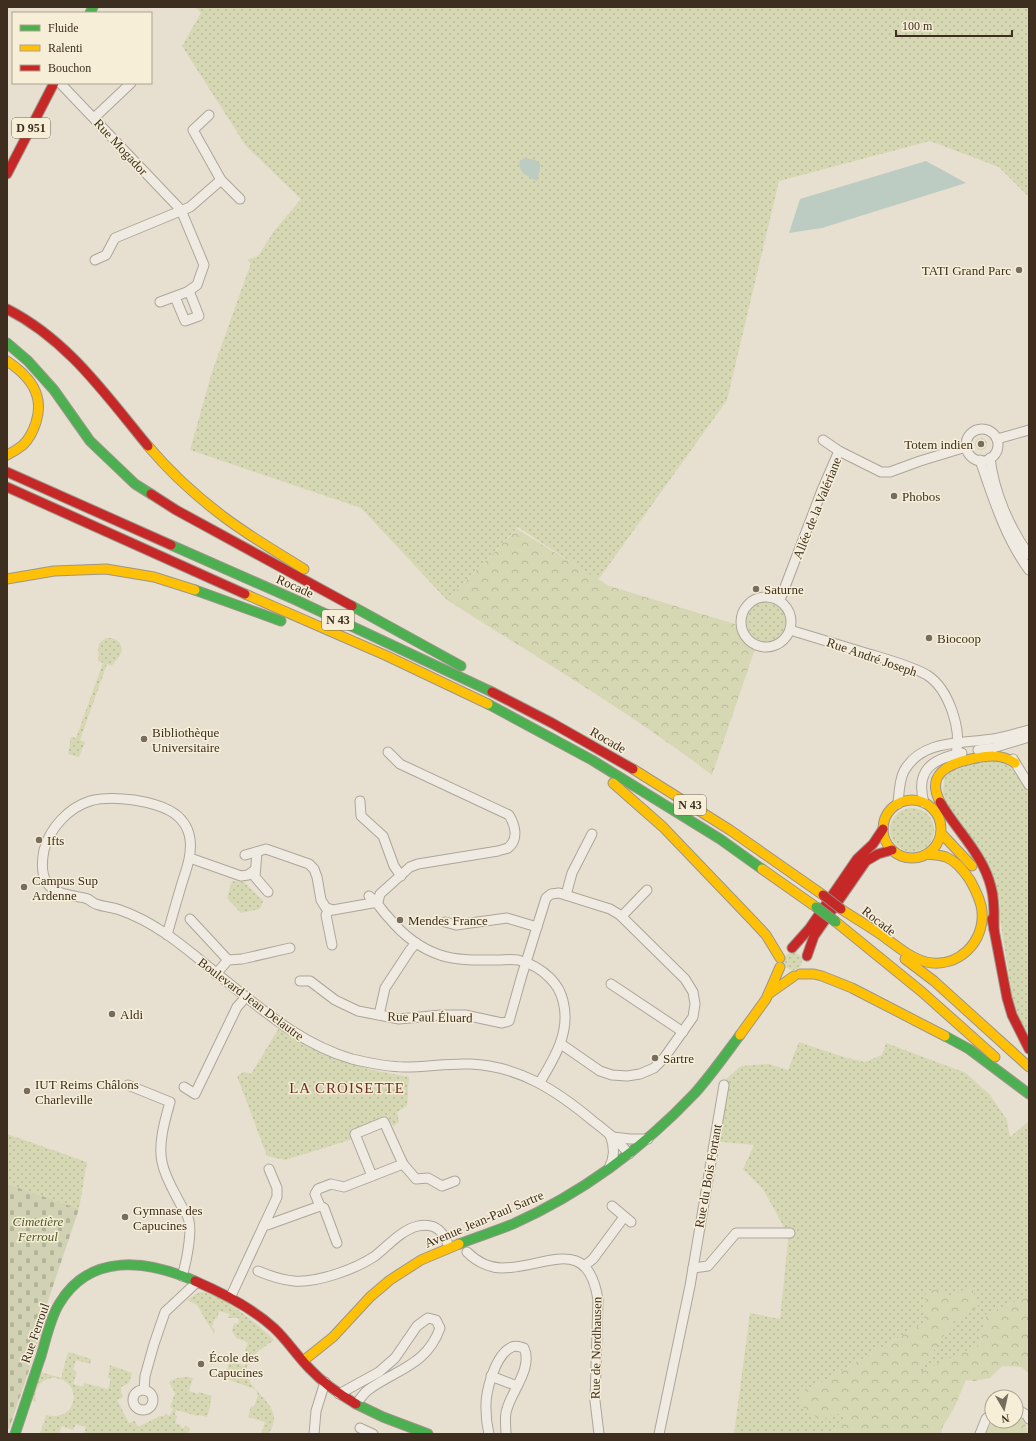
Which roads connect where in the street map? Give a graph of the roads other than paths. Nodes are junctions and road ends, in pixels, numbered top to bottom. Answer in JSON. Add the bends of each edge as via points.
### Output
{"nodes":[{"id":1,"x":53,"y":84,"type":"edge"},
{"id":2,"x":61,"y":84,"type":"edge"},
{"id":3,"x":130,"y":84,"type":"edge"},
{"id":4,"x":209,"y":115,"type":"dead end"},
{"id":5,"x":94,"y":118,"type":"junction"},
{"id":6,"x":7,"y":174,"type":"edge"},
{"id":7,"x":221,"y":180,"type":"junction"},
{"id":8,"x":240,"y":199,"type":"dead end"},
{"id":9,"x":181,"y":210,"type":"junction"},
{"id":10,"x":95,"y":260,"type":"dead end"},
{"id":11,"x":189,"y":291,"type":"junction"},
{"id":12,"x":175,"y":297,"type":"junction"},
{"id":13,"x":160,"y":302,"type":"dead end"},
{"id":14,"x":7,"y":308,"type":"edge"},
{"id":15,"x":7,"y":343,"type":"edge"},
{"id":16,"x":7,"y":361,"type":"edge"},
{"id":17,"x":1029,"y":430,"type":"edge"},
{"id":18,"x":997,"y":439,"type":"junction"},
{"id":19,"x":822,"y":440,"type":"dead end"},
{"id":20,"x":966,"y":446,"type":"junction"},
{"id":21,"x":839,"y":451,"type":"junction"},
{"id":22,"x":7,"y":455,"type":"edge"},
{"id":23,"x":990,"y":458,"type":"junction"},
{"id":24,"x":980,"y":460,"type":"junction"},
{"id":25,"x":7,"y":472,"type":"edge"},
{"id":26,"x":7,"y":487,"type":"edge"},
{"id":27,"x":1029,"y":555,"type":"edge"},
{"id":28,"x":1029,"y":570,"type":"edge"},
{"id":29,"x":7,"y":579,"type":"edge"},
{"id":30,"x":780,"y":600,"type":"junction"},
{"id":31,"x":288,"y":624,"type":"dead end"},
{"id":32,"x":303,"y":629,"type":"dead end"},
{"id":33,"x":790,"y":630,"type":"junction"},
{"id":34,"x":387,"y":656,"type":"junction"},
{"id":35,"x":458,"y":665,"type":"junction"},
{"id":36,"x":552,"y":723,"type":"junction"},
{"id":37,"x":1029,"y":730,"type":"edge"},
{"id":38,"x":1029,"y":738,"type":"edge"},
{"id":39,"x":958,"y":743,"type":"junction"},
{"id":40,"x":565,"y":745,"type":"junction"},
{"id":41,"x":993,"y":748,"type":"junction"},
{"id":42,"x":388,"y":752,"type":"dead end"},
{"id":43,"x":956,"y":754,"type":"junction"},
{"id":44,"x":1015,"y":763,"type":"junction"},
{"id":45,"x":1029,"y":785,"type":"edge"},
{"id":46,"x":360,"y":801,"type":"dead end"},
{"id":47,"x":924,"y":803,"type":"junction"},
{"id":48,"x":898,"y":804,"type":"junction"},
{"id":49,"x":883,"y":829,"type":"junction"},
{"id":50,"x":941,"y":833,"type":"junction"},
{"id":51,"x":592,"y":834,"type":"dead end"},
{"id":52,"x":892,"y":850,"type":"junction"},
{"id":53,"x":257,"y":852,"type":"junction"},
{"id":54,"x":928,"y":854,"type":"junction"},
{"id":55,"x":245,"y":855,"type":"dead end"},
{"id":56,"x":190,"y":858,"type":"junction"},
{"id":57,"x":255,"y":870,"type":"junction"},
{"id":58,"x":401,"y":876,"type":"junction"},
{"id":59,"x":647,"y":890,"type":"dead end"},
{"id":60,"x":268,"y":892,"type":"dead end"},
{"id":61,"x":566,"y":895,"type":"junction"},
{"id":62,"x":369,"y":896,"type":"dead end"},
{"id":63,"x":378,"y":902,"type":"junction"},
{"id":64,"x":330,"y":908,"type":"junction"},
{"id":65,"x":841,"y":909,"type":"junction"},
{"id":66,"x":622,"y":916,"type":"junction"},
{"id":67,"x":190,"y":919,"type":"dead end"},
{"id":68,"x":445,"y":922,"type":"dead end"},
{"id":69,"x":537,"y":927,"type":"junction"},
{"id":70,"x":994,"y":930,"type":"junction"},
{"id":71,"x":167,"y":935,"type":"junction"},
{"id":72,"x":416,"y":943,"type":"junction"},
{"id":73,"x":332,"y":946,"type":"dead end"},
{"id":74,"x":290,"y":948,"type":"dead end"},
{"id":75,"x":792,"y":948,"type":"junction"},
{"id":76,"x":807,"y":956,"type":"junction"},
{"id":77,"x":228,"y":960,"type":"junction"},
{"id":78,"x":780,"y":962,"type":"junction"},
{"id":79,"x":526,"y":963,"type":"junction"},
{"id":80,"x":216,"y":974,"type":"junction"},
{"id":81,"x":797,"y":975,"type":"junction"},
{"id":82,"x":300,"y":981,"type":"dead end"},
{"id":83,"x":611,"y":984,"type":"dead end"},
{"id":84,"x":769,"y":994,"type":"junction"},
{"id":85,"x":246,"y":997,"type":"junction"},
{"id":86,"x":379,"y":1016,"type":"junction"},
{"id":87,"x":683,"y":1032,"type":"junction"},
{"id":88,"x":561,"y":1044,"type":"junction"},
{"id":89,"x":1029,"y":1049,"type":"edge"},
{"id":90,"x":1029,"y":1067,"type":"edge"},
{"id":91,"x":540,"y":1082,"type":"junction"},
{"id":92,"x":128,"y":1085,"type":"dead end"},
{"id":93,"x":724,"y":1085,"type":"dead end"},
{"id":94,"x":184,"y":1087,"type":"dead end"},
{"id":95,"x":1029,"y":1089,"type":"edge"},
{"id":96,"x":1029,"y":1094,"type":"edge"},
{"id":97,"x":611,"y":1136,"type":"junction"},
{"id":98,"x":648,"y":1139,"type":"junction"},
{"id":99,"x":629,"y":1154,"type":"junction"},
{"id":100,"x":403,"y":1164,"type":"junction"},
{"id":101,"x":609,"y":1168,"type":"junction"},
{"id":102,"x":269,"y":1169,"type":"dead end"},
{"id":103,"x":372,"y":1176,"type":"junction"},
{"id":104,"x":455,"y":1181,"type":"dead end"},
{"id":105,"x":320,"y":1206,"type":"junction"},
{"id":106,"x":612,"y":1206,"type":"dead end"},
{"id":107,"x":264,"y":1225,"type":"junction"},
{"id":108,"x":790,"y":1233,"type":"dead end"},
{"id":109,"x":337,"y":1242,"type":"dead end"},
{"id":110,"x":449,"y":1247,"type":"junction"},
{"id":111,"x":467,"y":1252,"type":"dead end"},
{"id":112,"x":584,"y":1266,"type":"junction"},
{"id":113,"x":693,"y":1268,"type":"junction"},
{"id":114,"x":258,"y":1271,"type":"dead end"},
{"id":115,"x":182,"y":1276,"type":"junction"},
{"id":116,"x":197,"y":1282,"type":"junction"},
{"id":117,"x":230,"y":1298,"type":"junction"},
{"id":118,"x":303,"y":1361,"type":"junction"},
{"id":119,"x":491,"y":1376,"type":"junction"},
{"id":120,"x":325,"y":1382,"type":"junction"},
{"id":121,"x":517,"y":1386,"type":"junction"},
{"id":122,"x":144,"y":1390,"type":"dead end"},
{"id":123,"x":339,"y":1394,"type":"junction"},
{"id":124,"x":356,"y":1404,"type":"junction"},
{"id":125,"x":984,"y":1424,"type":"edge"},
{"id":126,"x":360,"y":1428,"type":"dead end"},
{"id":127,"x":489,"y":1433,"type":"edge"},
{"id":128,"x":506,"y":1433,"type":"edge"},
{"id":129,"x":15,"y":1434,"type":"edge"},
{"id":130,"x":314,"y":1434,"type":"edge"},
{"id":131,"x":373,"y":1434,"type":"edge"},
{"id":132,"x":428,"y":1434,"type":"edge"},
{"id":133,"x":599,"y":1434,"type":"edge"},
{"id":134,"x":659,"y":1434,"type":"edge"},
{"id":135,"x":980,"y":1434,"type":"edge"}],
"edges":[{"from":1,"to":6,"type":"main road","number":"D 951"},
{"from":2,"to":5,"type":"street","name":"Rue Mogador"},
{"from":3,"to":5,"type":"street"},
{"from":4,"to":7,"type":"street","via":[[193,130]]},
{"from":5,"to":9,"type":"street","name":"Rue Mogador"},
{"from":7,"to":8,"type":"street"},
{"from":7,"to":9,"type":"street","via":[[190,207]]},
{"from":9,"to":10,"type":"street","via":[[115,238],[106,255]]},
{"from":9,"to":11,"type":"street","via":[[204,265],[197,285]]},
{"from":11,"to":12,"type":"street"},
{"from":11,"to":12,"type":"street","via":[[199,316],[185,321]]},
{"from":12,"to":13,"type":"street"},
{"from":14,"to":35,"type":"main road","via":[[54,339],[81,365],[162,463],[186,487],[224,517],[282,556]]},
{"from":15,"to":35,"type":"main road","via":[[28,361],[54,390],[90,441],[135,484],[176,510]]},
{"from":16,"to":22,"type":"main road","via":[[28,380],[37,397],[38,414],[32,434],[19,448]]},
{"from":17,"to":18,"type":"street"},
{"from":18,"to":20,"type":"street","via":[[991,431],[976,430],[968,436]]},
{"from":18,"to":23,"type":"street","via":[[996,452]]},
{"from":19,"to":21,"type":"street"},
{"from":20,"to":21,"type":"street","name":"Allée de la Valériane","via":[[890,472],[881,472]]},
{"from":20,"to":24,"type":"street","via":[[970,456]]},
{"from":21,"to":30,"type":"street","name":"Allée de la Valériane"},
{"from":23,"to":24,"type":"street"},
{"from":23,"to":27,"type":"street","via":[[999,495],[1016,535]]},
{"from":24,"to":28,"type":"street","via":[[993,501],[1018,555]]},
{"from":25,"to":36,"type":"main road","name":"Rocade","number":"N 43","via":[[298,601],[489,690]]},
{"from":26,"to":34,"type":"main road","number":"N 43"},
{"from":29,"to":31,"type":"main road","via":[[54,571],[106,569],[147,576],[222,599]]},
{"from":30,"to":33,"type":"street","via":[[790,614]]},
{"from":30,"to":33,"type":"street","via":[[764,596],[748,603],[741,618],[742,630],[749,641],[764,648],[780,643]]},
{"from":32,"to":34,"type":"main road","number":"N 43"},
{"from":33,"to":39,"type":"street","name":"Rue André Joseph","via":[[905,665],[928,676],[940,688],[952,708]]},
{"from":34,"to":40,"type":"main road","number":"N 43","via":[[478,699]]},
{"from":35,"to":36,"type":"main road","via":[[529,704]]},
{"from":36,"to":65,"type":"main road","name":"Rocade","number":"N 43","bridge":true,"via":[[645,776],[730,830]]},
{"from":37,"to":39,"type":"street","via":[[994,739]]},
{"from":38,"to":41,"type":"street"},
{"from":39,"to":43,"type":"street"},
{"from":39,"to":48,"type":"street","via":[[934,747],[909,764],[901,781]]},
{"from":40,"to":78,"type":"main road","via":[[663,827],[758,926],[773,945]]},
{"from":40,"to":95,"type":"main road","number":"N 43","bridge":true,"via":[[720,839],[816,907],[922,992]]},
{"from":41,"to":43,"type":"street"},
{"from":41,"to":44,"type":"street","via":[[1004,749]]},
{"from":42,"to":58,"type":"street","via":[[400,764],[509,815],[515,831],[508,848],[418,864],[410,867]]},
{"from":43,"to":47,"type":"street","via":[[935,762],[928,768],[920,781]]},
{"from":44,"to":45,"type":"street"},
{"from":44,"to":70,"type":"main road","via":[[1001,755],[962,761],[948,766],[940,773],[936,784],[942,804],[988,876],[994,903]]},
{"from":46,"to":58,"type":"street","via":[[361,816],[382,836],[394,866]]},
{"from":47,"to":48,"type":"main road","via":[[915,800]]},
{"from":47,"to":50,"type":"main road","via":[[930,806],[939,818]]},
{"from":48,"to":49,"type":"main road","via":[[887,815]]},
{"from":49,"to":52,"type":"main road","via":[[885,840]]},
{"from":49,"to":75,"type":"main road","via":[[873,844],[856,859],[809,929]]},
{"from":50,"to":54,"type":"main road","via":[[937,845]]},
{"from":50,"to":70,"type":"main road","via":[[972,866],[982,883]]},
{"from":51,"to":61,"type":"street","via":[[572,873]]},
{"from":52,"to":54,"type":"main road","via":[[905,858]]},
{"from":52,"to":76,"type":"main road","via":[[870,856],[814,936]]},
{"from":53,"to":55,"type":"street"},
{"from":53,"to":57,"type":"street"},
{"from":53,"to":64,"type":"street","via":[[266,849],[309,864],[317,877],[321,900],[326,908]]},
{"from":54,"to":65,"type":"main road","via":[[945,856],[954,861],[974,887],[979,900],[982,924],[975,942],[963,956],[940,964],[926,962],[907,953]]},
{"from":56,"to":57,"type":"street","via":[[241,876]]},
{"from":56,"to":71,"type":"street"},
{"from":56,"to":71,"type":"street","name":"Boulevard Jean Delautre","via":[[190,836],[183,822],[170,810],[155,803],[112,798],[89,801],[65,816],[55,826],[48,839],[42,864],[48,885],[54,890],[141,918]]},
{"from":57,"to":60,"type":"street","via":[[255,877]]},
{"from":58,"to":63,"type":"street","via":[[380,894]]},
{"from":59,"to":66,"type":"street"},
{"from":61,"to":66,"type":"street","via":[[610,908]]},
{"from":61,"to":69,"type":"street","via":[[551,894],[546,898]]},
{"from":62,"to":63,"type":"street"},
{"from":63,"to":64,"type":"street","via":[[344,909]]},
{"from":63,"to":72,"type":"street","via":[[389,919]]},
{"from":64,"to":73,"type":"street","via":[[326,915]]},
{"from":65,"to":90,"type":"main road","name":"Rocade","number":"N 43","via":[[934,981]]},
{"from":66,"to":87,"type":"street","via":[[685,979],[693,992],[693,1017]]},
{"from":67,"to":77,"type":"street"},
{"from":68,"to":69,"type":"street","via":[[456,925],[507,918]]},
{"from":69,"to":79,"type":"street"},
{"from":70,"to":89,"type":"main road","via":[[1012,1015]]},
{"from":71,"to":80,"type":"street","name":"Boulevard Jean Delautre"},
{"from":72,"to":79,"type":"street","via":[[440,955],[467,960],[517,960]]},
{"from":72,"to":86,"type":"street","via":[[385,988]]},
{"from":74,"to":77,"type":"street"},
{"from":75,"to":76,"type":"main road","via":[[801,949]]},
{"from":75,"to":78,"type":"main road","via":[[784,951]]},
{"from":76,"to":81,"type":"main road","via":[[808,964],[804,972]]},
{"from":77,"to":80,"type":"street"},
{"from":78,"to":81,"type":"main road","via":[[786,973]]},
{"from":78,"to":84,"type":"main road","name":"Avenue Jean-Paul Sartre"},
{"from":79,"to":86,"type":"street","name":"Rue Paul Éluard","via":[[509,1021],[502,1023],[441,1015],[399,1019]]},
{"from":79,"to":88,"type":"street","via":[[542,971],[561,993],[566,1011],[566,1026]]},
{"from":80,"to":85,"type":"street","name":"Boulevard Jean Delautre"},
{"from":81,"to":84,"type":"main road","name":"Avenue Jean-Paul Sartre"},
{"from":81,"to":96,"type":"main road","via":[[814,974],[852,988],[969,1049]]},
{"from":82,"to":86,"type":"street","name":"Rue Paul Éluard","via":[[310,981],[335,1000],[358,1011]]},
{"from":83,"to":87,"type":"street"},
{"from":84,"to":98,"type":"main road","name":"Avenue Jean-Paul Sartre","via":[[709,1077],[676,1114]]},
{"from":85,"to":91,"type":"street","name":"Boulevard Jean Delautre","via":[[305,1040],[352,1059],[405,1067],[472,1064],[498,1068]]},
{"from":85,"to":94,"type":"street","via":[[237,1007],[195,1094]]},
{"from":87,"to":88,"type":"street","via":[[654,1068],[627,1076],[612,1075],[600,1070]]},
{"from":88,"to":91,"type":"street"},
{"from":91,"to":97,"type":"street","name":"Boulevard Jean Delautre","via":[[566,1099]]},
{"from":92,"to":115,"type":"street","via":[[170,1102],[165,1119],[161,1156],[165,1175],[189,1220],[190,1231]]},
{"from":93,"to":113,"type":"street","name":"Rue du Bois Fortant"},
{"from":97,"to":98,"type":"street"},
{"from":97,"to":99,"type":"street","name":"Boulevard Jean Delautre"},
{"from":97,"to":101,"type":"street","via":[[615,1154]]},
{"from":98,"to":99,"type":"main road","name":"Avenue Jean-Paul Sartre"},
{"from":99,"to":101,"type":"main road","name":"Avenue Jean-Paul Sartre"},
{"from":100,"to":103,"type":"street"},
{"from":100,"to":103,"type":"street","via":[[384,1122],[355,1134]]},
{"from":100,"to":104,"type":"street","via":[[416,1178],[428,1178],[442,1186]]},
{"from":101,"to":110,"type":"main road","name":"Avenue Jean-Paul Sartre","via":[[564,1198],[526,1218]]},
{"from":102,"to":107,"type":"street","via":[[277,1188],[277,1197]]},
{"from":103,"to":105,"type":"street","via":[[344,1187],[331,1184],[318,1189],[315,1194]]},
{"from":105,"to":107,"type":"street"},
{"from":105,"to":109,"type":"street","via":[[324,1208]]},
{"from":106,"to":112,"type":"street","via":[[628,1219]]},
{"from":107,"to":117,"type":"street"},
{"from":108,"to":113,"type":"street","via":[[736,1233],[708,1266]]},
{"from":110,"to":114,"type":"street","via":[[443,1233],[437,1228],[429,1225],[417,1226],[406,1231],[375,1256],[339,1273],[295,1282]]},
{"from":110,"to":118,"type":"main road","name":"Avenue Jean-Paul Sartre","via":[[407,1268],[384,1284],[336,1334]]},
{"from":111,"to":112,"type":"street","via":[[484,1265],[501,1268],[556,1258],[569,1259]]},
{"from":112,"to":133,"type":"street","name":"Rue de Nordhausen","via":[[596,1284],[598,1300],[595,1401]]},
{"from":113,"to":134,"type":"street","name":"Rue du Bois Fortant"},
{"from":115,"to":116,"type":"main road","name":"Rue Ferroul"},
{"from":115,"to":129,"type":"main road","name":"Rue Ferroul","via":[[129,1264],[104,1267],[88,1273],[73,1284],[55,1312]]},
{"from":116,"to":117,"type":"main road","name":"Rue Ferroul"},
{"from":116,"to":122,"type":"street","via":[[165,1312],[145,1376]]},
{"from":117,"to":118,"type":"main road","name":"Rue Ferroul","via":[[268,1322]]},
{"from":118,"to":120,"type":"main road","name":"Rue Ferroul"},
{"from":119,"to":121,"type":"street"},
{"from":119,"to":121,"type":"street","via":[[508,1350],[518,1346],[524,1348],[527,1355],[526,1365]]},
{"from":119,"to":127,"type":"street","via":[[486,1408]]},
{"from":120,"to":123,"type":"main road","name":"Rue Ferroul"},
{"from":120,"to":130,"type":"street","via":[[316,1411]]},
{"from":121,"to":128,"type":"street","via":[[506,1410]]},
{"from":123,"to":124,"type":"main road","name":"Rue Ferroul"},
{"from":123,"to":124,"type":"street","via":[[379,1372],[395,1358],[417,1326],[428,1318],[436,1320],[440,1328],[435,1341],[413,1364],[367,1390]]},
{"from":124,"to":132,"type":"main road","name":"Rue Ferroul"},
{"from":125,"to":135,"type":"street"},
{"from":126,"to":131,"type":"street"},
{"from":127,"to":128,"type":"street"}]}
